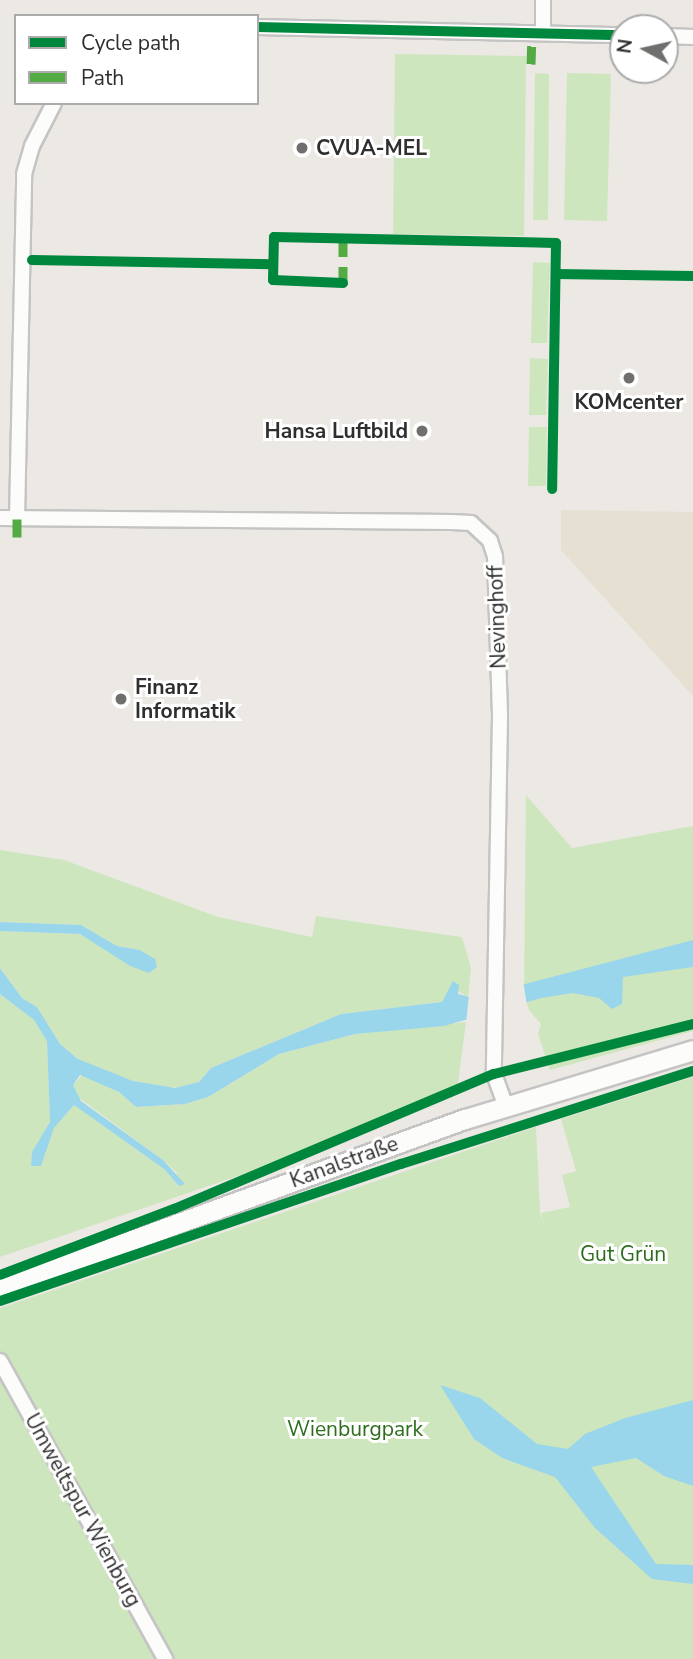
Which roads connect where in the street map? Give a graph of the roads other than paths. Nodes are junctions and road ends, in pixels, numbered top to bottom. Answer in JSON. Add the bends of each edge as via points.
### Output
{"nodes":[{"id":1,"x":543,"y":0,"type":"edge"},
{"id":2,"x":259,"y":27,"type":"edge"},
{"id":3,"x":543,"y":33,"type":"junction"},
{"id":4,"x":609,"y":35,"type":"edge"},
{"id":5,"x":53,"y":105,"type":"edge"},
{"id":6,"x":0,"y":519,"type":"edge"},
{"id":7,"x":17,"y":519,"type":"junction"},
{"id":8,"x":693,"y":1050,"type":"edge"},
{"id":9,"x":505,"y":1105,"type":"junction"},
{"id":10,"x":0,"y":1288,"type":"edge"},
{"id":11,"x":0,"y":1361,"type":"edge"},
{"id":12,"x":165,"y":1659,"type":"edge"}],
"edges":[{"from":1,"to":3,"type":"street"},
{"from":2,"to":3,"type":"street"},
{"from":3,"to":4,"type":"street"},
{"from":5,"to":7,"type":"street","via":[[24,174]]},
{"from":6,"to":7,"type":"street","name":"Nevinghoff"},
{"from":7,"to":9,"type":"street","name":"Nevinghoff","via":[[452,522],[471,523],[481,531],[495,556],[500,717],[494,1073]]},
{"from":8,"to":9,"type":"main road","name":"Kanalstraße"},
{"from":9,"to":10,"type":"main road","name":"Kanalstraße"},
{"from":11,"to":12,"type":"street","name":"Umweltspur Wienburg"}]}
